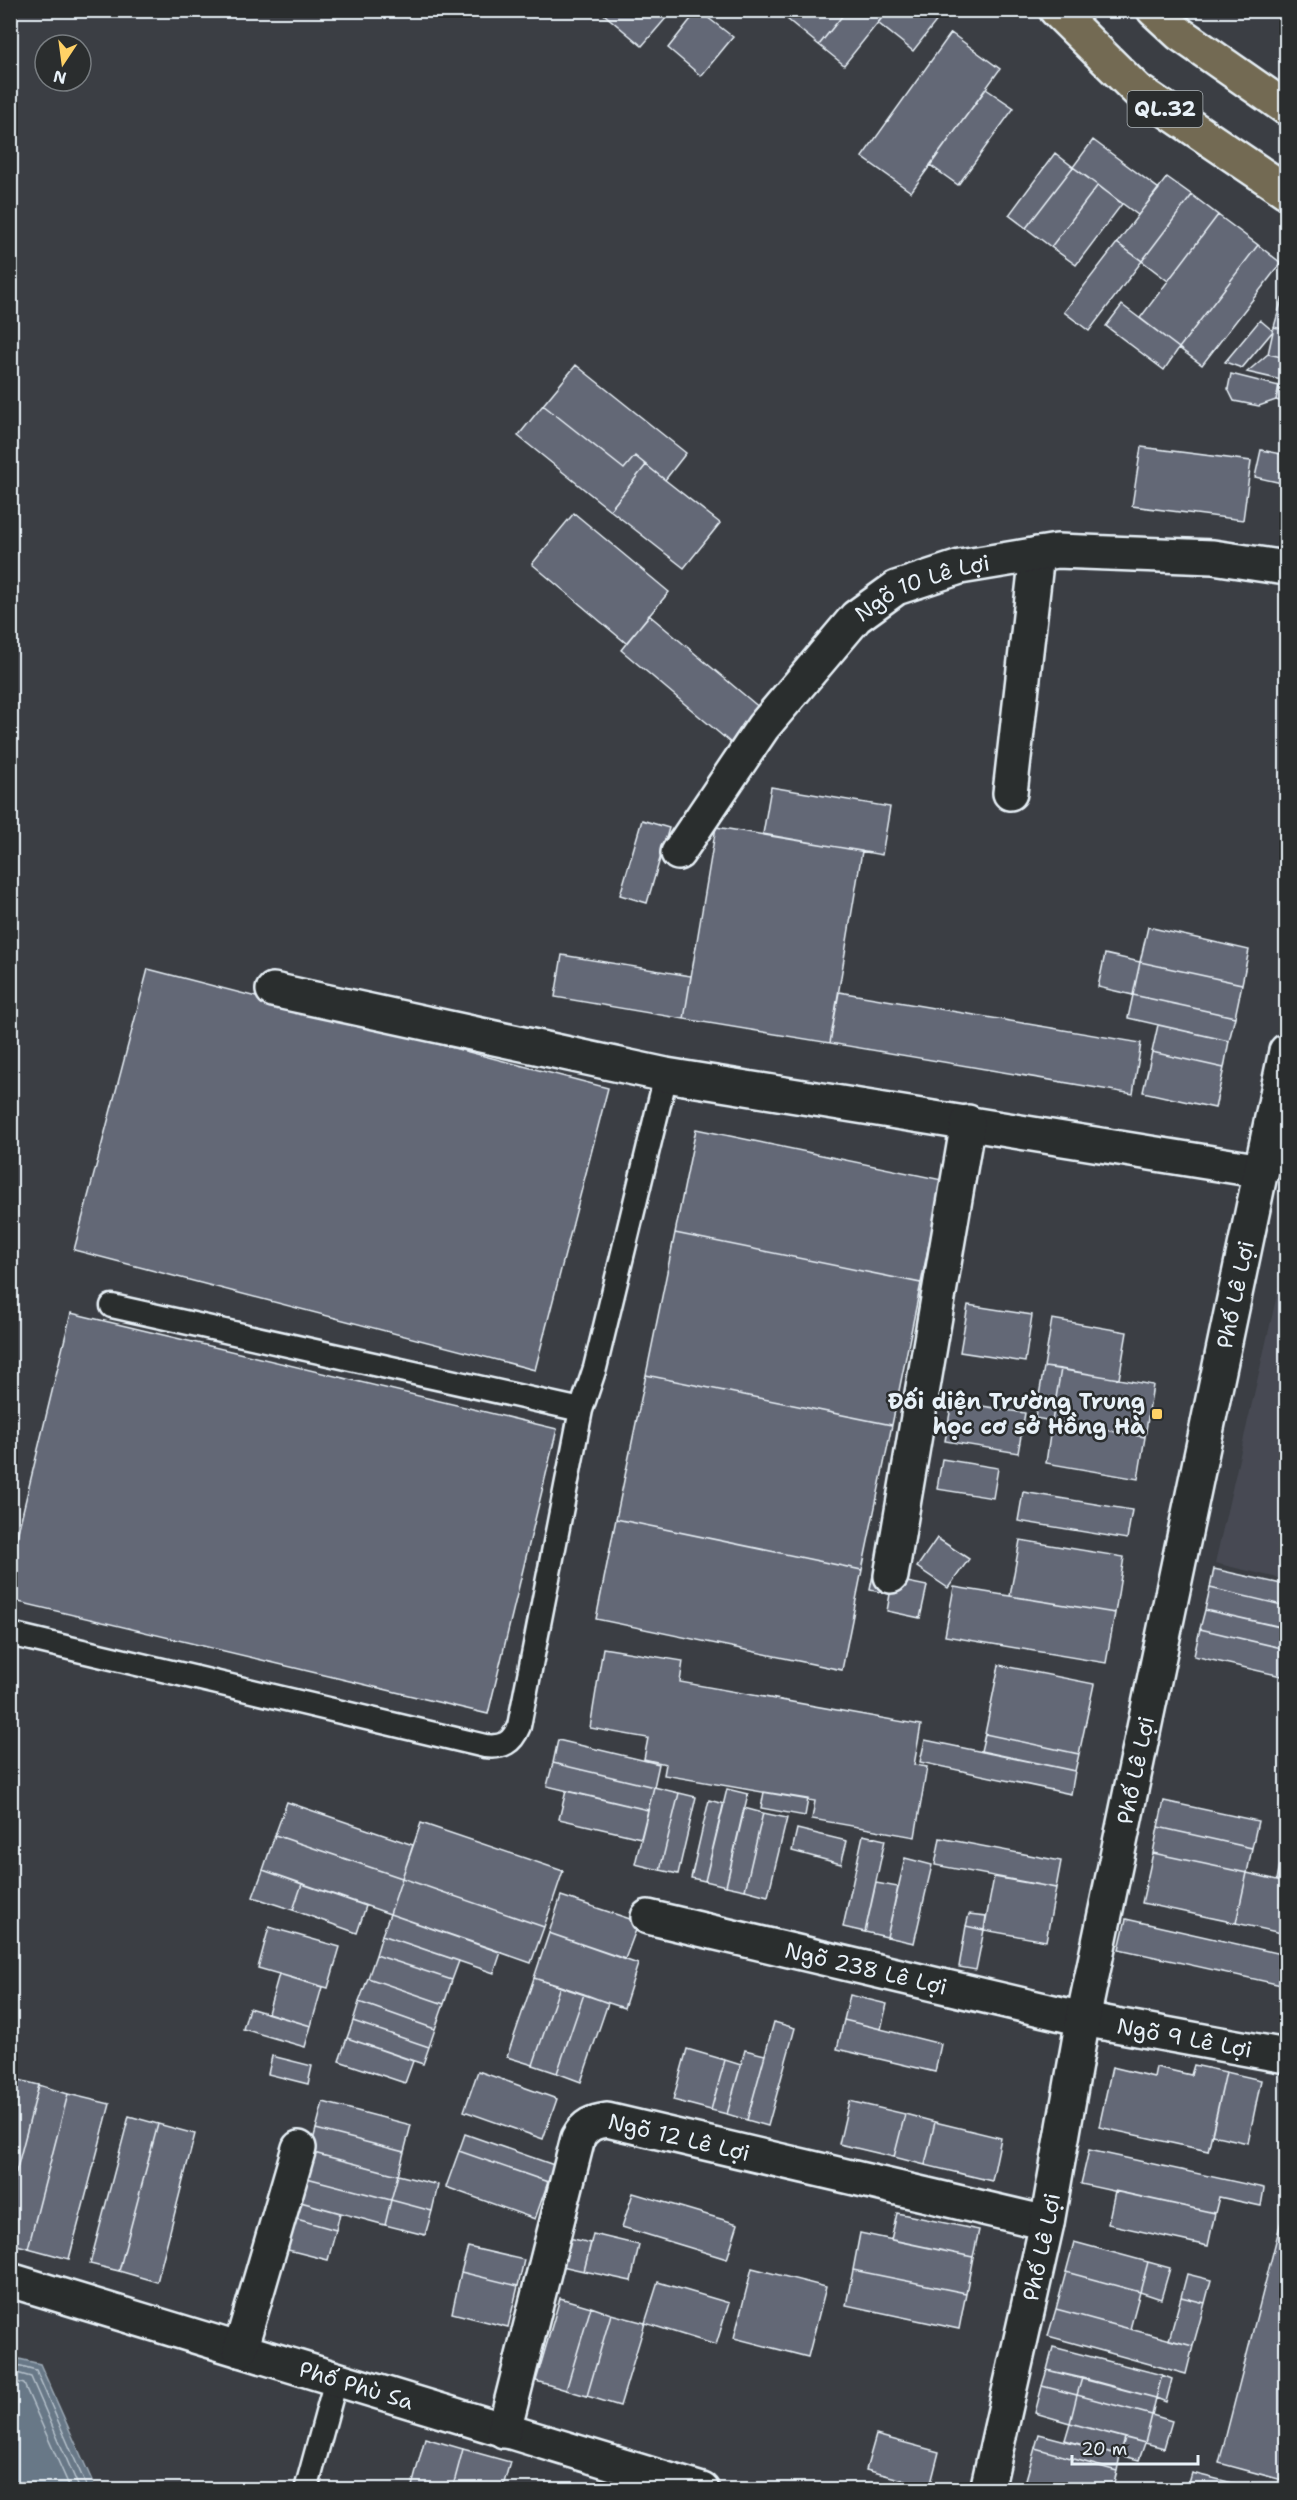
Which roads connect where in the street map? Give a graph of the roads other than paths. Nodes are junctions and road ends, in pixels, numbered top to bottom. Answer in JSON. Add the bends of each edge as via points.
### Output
{"nodes":[{"id":1,"x":1056,"y":10,"type":"edge"},
{"id":2,"x":1154,"y":10,"type":"edge"},
{"id":3,"x":1287,"y":108,"type":"edge"},
{"id":4,"x":1287,"y":191,"type":"edge"},
{"id":5,"x":1037,"y":554,"type":"junction"},
{"id":6,"x":1287,"y":568,"type":"edge"},
{"id":7,"x":1010,"y":792,"type":"dead end"},
{"id":8,"x":678,"y":853,"type":"dead end"},
{"id":9,"x":273,"y":990,"type":"dead end"},
{"id":10,"x":1287,"y":1052,"type":"edge"},
{"id":11,"x":666,"y":1075,"type":"junction"},
{"id":12,"x":968,"y":1122,"type":"junction"},
{"id":13,"x":1262,"y":1171,"type":"junction"},
{"id":14,"x":112,"y":1306,"type":"dead end"},
{"id":15,"x":581,"y":1410,"type":"junction"},
{"id":16,"x":891,"y":1576,"type":"dead end"},
{"id":17,"x":10,"y":1634,"type":"edge"},
{"id":18,"x":648,"y":1917,"type":"dead end"},
{"id":19,"x":1083,"y":2019,"type":"junction"},
{"id":20,"x":1287,"y":2056,"type":"edge"},
{"id":21,"x":299,"y":2148,"type":"dead end"},
{"id":22,"x":1047,"y":2223,"type":"junction"},
{"id":23,"x":10,"y":2280,"type":"edge"},
{"id":24,"x":240,"y":2350,"type":"junction"},
{"id":25,"x":336,"y":2380,"type":"junction"},
{"id":26,"x":504,"y":2431,"type":"junction"},
{"id":27,"x":306,"y":2490,"type":"edge"},
{"id":28,"x":702,"y":2490,"type":"edge"},
{"id":29,"x":987,"y":2490,"type":"edge"}],
"edges":[{"from":1,"to":4,"type":"highway","number":"QL.32","via":[[1137,90]]},
{"from":2,"to":3,"type":"highway","via":[[1179,34]]},
{"from":5,"to":6,"type":"street","name":"Ngõ 10 Lê Lợi","via":[[1068,551],[1213,557]]},
{"from":5,"to":7,"type":"street"},
{"from":5,"to":8,"type":"street","name":"Ngõ 10 Lê Lợi","via":[[960,567],[896,588],[856,616],[764,727]]},
{"from":9,"to":11,"type":"street"},
{"from":10,"to":13,"type":"street","name":"Phố Lê Lợi"},
{"from":11,"to":12,"type":"street"},
{"from":11,"to":15,"type":"lane"},
{"from":12,"to":13,"type":"street"},
{"from":12,"to":16,"type":"street"},
{"from":13,"to":19,"type":"street","name":"Phố Lê Lợi"},
{"from":14,"to":15,"type":"lane"},
{"from":15,"to":17,"type":"lane","via":[[519,1726],[506,1745],[485,1746]]},
{"from":18,"to":19,"type":"street","name":"Ngõ 238 Lê Lợi"},
{"from":19,"to":20,"type":"street","name":"Ngõ 9 Lê Lợi"},
{"from":19,"to":22,"type":"street","name":"Phố Lê Lợi"},
{"from":21,"to":24,"type":"street"},
{"from":22,"to":26,"type":"street","name":"Ngõ 12 Lê Lợi","via":[[606,2120],[593,2121],[578,2138]]},
{"from":22,"to":29,"type":"street","name":"Phố Lê Lợi"},
{"from":23,"to":24,"type":"street","name":"Phố Phù Sa"},
{"from":24,"to":25,"type":"street","name":"Phố Phù Sa"},
{"from":25,"to":26,"type":"street","name":"Phố Phù Sa"},
{"from":25,"to":27,"type":"lane"},
{"from":26,"to":28,"type":"street","name":"Phố Phù Sa"}]}
